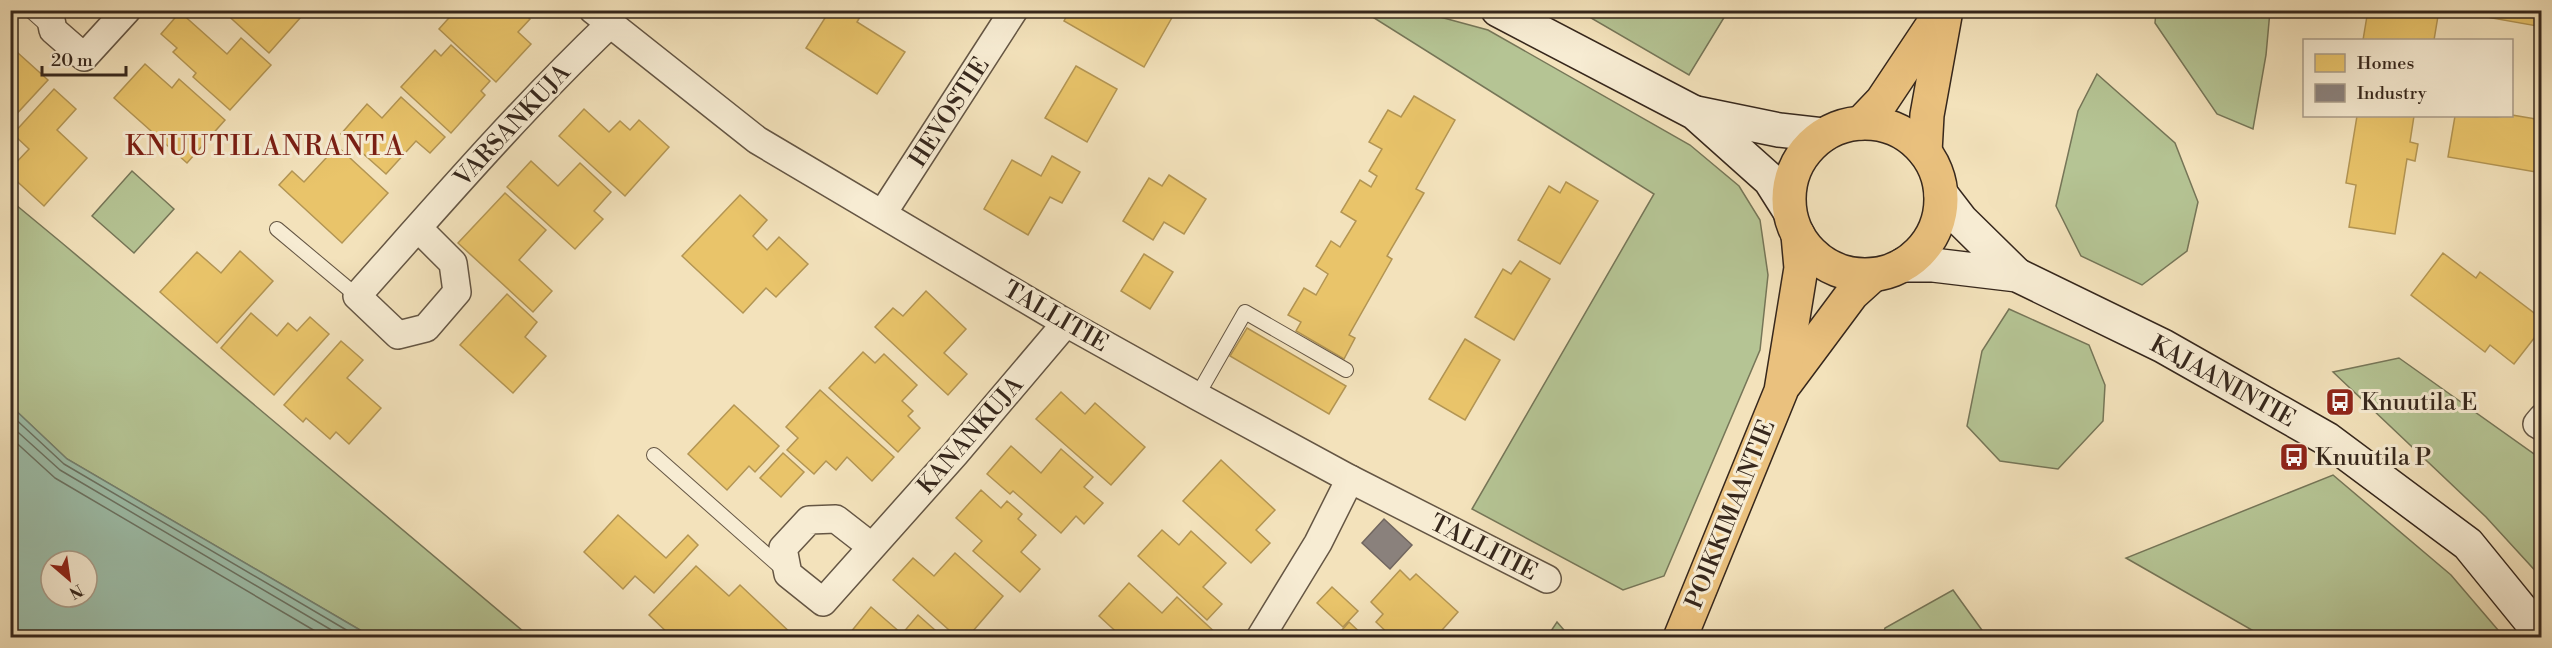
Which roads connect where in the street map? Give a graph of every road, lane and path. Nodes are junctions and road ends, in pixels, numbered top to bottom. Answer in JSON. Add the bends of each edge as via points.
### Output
{"nodes":[{"id":1,"x":30,"y":10,"type":"edge"},
{"id":2,"x":127,"y":10,"type":"edge"},
{"id":3,"x":1014,"y":10,"type":"edge"},
{"id":4,"x":1498,"y":10,"type":"edge"},
{"id":5,"x":1944,"y":10,"type":"edge"},
{"id":6,"x":601,"y":18,"type":"edge"},
{"id":7,"x":51,"y":20,"type":"edge"},
{"id":8,"x":1695,"y":113,"type":"junction"},
{"id":9,"x":1861,"y":123,"type":"junction"},
{"id":10,"x":1823,"y":135,"type":"junction"},
{"id":11,"x":1925,"y":152,"type":"junction"},
{"id":12,"x":1941,"y":194,"type":"junction"},
{"id":13,"x":883,"y":213,"type":"junction"},
{"id":14,"x":1794,"y":223,"type":"junction"},
{"id":15,"x":418,"y":228,"type":"junction"},
{"id":16,"x":277,"y":229,"type":"dead end"},
{"id":17,"x":1888,"y":270,"type":"junction"},
{"id":18,"x":2017,"y":275,"type":"junction"},
{"id":19,"x":357,"y":296,"type":"junction"},
{"id":20,"x":1066,"y":323,"type":"junction"},
{"id":21,"x":1346,"y":370,"type":"dead end"},
{"id":22,"x":1781,"y":391,"type":"junction"},
{"id":23,"x":1197,"y":396,"type":"junction"},
{"id":24,"x":654,"y":455,"type":"dead end"},
{"id":25,"x":1350,"y":479,"type":"junction"},
{"id":26,"x":872,"y":547,"type":"junction"},
{"id":27,"x":788,"y":574,"type":"junction"},
{"id":28,"x":1546,"y":579,"type":"dead end"},
{"id":29,"x":2541,"y":635,"type":"edge"},
{"id":30,"x":1260,"y":638,"type":"edge"},
{"id":31,"x":1680,"y":638,"type":"edge"}],
"edges":[{"from":1,"to":7,"type":"lane"},
{"from":2,"to":7,"type":"street","via":[[84,57]]},
{"from":3,"to":13,"type":"street","name":"HEVOSTIE"},
{"from":4,"to":8,"type":"main road"},
{"from":5,"to":9,"type":"main road","via":[[1882,101]]},
{"from":5,"to":11,"type":"main road"},
{"from":6,"to":13,"type":"street","name":"TALLITIE","via":[[757,140]]},
{"from":6,"to":15,"type":"street","name":"VARSANKUJA","via":[[554,78]]},
{"from":8,"to":10,"type":"main road"},
{"from":8,"to":14,"type":"main road","via":[[1770,180]]},
{"from":9,"to":10,"type":"main road"},
{"from":9,"to":11,"type":"main road","via":[[1901,131]]},
{"from":10,"to":14,"type":"main road","via":[[1802,155],[1795,168],[1788,196]]},
{"from":11,"to":12,"type":"main road"},
{"from":12,"to":17,"type":"main road","via":[[1933,235],[1925,247]]},
{"from":12,"to":18,"type":"main road","name":"KAJAANINTIE","via":[[1961,220]]},
{"from":13,"to":20,"type":"street","name":"TALLITIE"},
{"from":14,"to":17,"type":"main road","via":[[1817,258],[1829,266],[1858,275]]},
{"from":14,"to":22,"type":"main road","name":"POIKKIMAANTIE","via":[[1801,268]]},
{"from":15,"to":19,"type":"street","name":"VARSANKUJA"},
{"from":15,"to":19,"type":"street","via":[[453,263],[457,292],[426,328],[398,335]]},
{"from":16,"to":19,"type":"lane"},
{"from":17,"to":18,"type":"main road","name":"KAJAANINTIE","via":[[1933,265]]},
{"from":17,"to":22,"type":"main road","name":"POIKKIMAANTIE","via":[[1852,294]]},
{"from":18,"to":29,"type":"main road","name":"KAJAANINTIE","via":[[2163,346],[2327,439],[2468,544]]},
{"from":20,"to":23,"type":"street","name":"TALLITIE"},
{"from":20,"to":26,"type":"street","name":"KANANKUJA"},
{"from":21,"to":23,"type":"lane","via":[[1245,312]]},
{"from":22,"to":31,"type":"main road","name":"POIKKIMAANTIE"},
{"from":23,"to":25,"type":"street","name":"TALLITIE"},
{"from":24,"to":27,"type":"lane"},
{"from":25,"to":28,"type":"street","name":"TALLITIE"},
{"from":25,"to":30,"type":"street","via":[[1318,543]]},
{"from":26,"to":27,"type":"street","name":"KANANKUJA","via":[[823,602]]},
{"from":26,"to":27,"type":"street","via":[[836,519],[809,520],[783,548]]}]}
